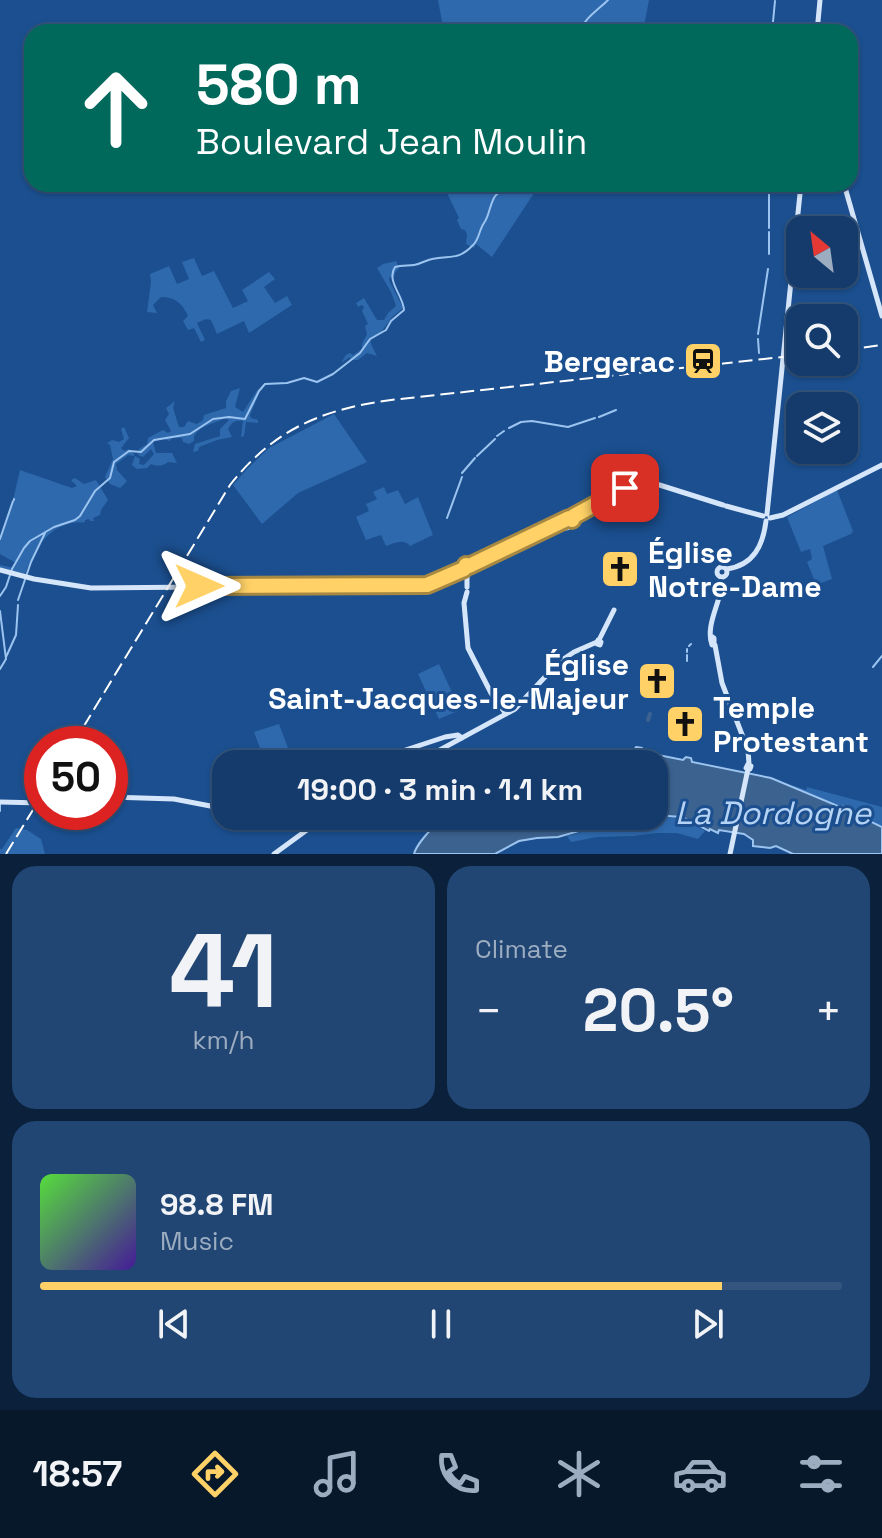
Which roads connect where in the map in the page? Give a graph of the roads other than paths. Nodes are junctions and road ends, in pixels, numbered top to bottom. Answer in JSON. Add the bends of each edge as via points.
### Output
{"nodes":[{"id":1,"x":820,"y":0,"type":"edge"},
{"id":2,"x":818,"y":24,"type":"edge"},
{"id":3,"x":800,"y":192,"type":"edge"},
{"id":4,"x":846,"y":192,"type":"edge"},
{"id":5,"x":882,"y":316,"type":"edge"},
{"id":6,"x":882,"y":465,"type":"edge"},
{"id":7,"x":766,"y":517,"type":"junction"},
{"id":8,"x":467,"y":568,"type":"junction"},
{"id":9,"x":0,"y":570,"type":"edge"},
{"id":10,"x":614,"y":610,"type":"dead end"},
{"id":11,"x":506,"y":714,"type":"junction"},
{"id":12,"x":462,"y":738,"type":"junction"},
{"id":13,"x":406,"y":750,"type":"edge"},
{"id":14,"x":440,"y":750,"type":"edge"},
{"id":15,"x":128,"y":798,"type":"edge"},
{"id":16,"x":1,"y":802,"type":"edge"},
{"id":17,"x":24,"y":803,"type":"edge"},
{"id":18,"x":212,"y":806,"type":"edge"},
{"id":19,"x":307,"y":830,"type":"edge"},
{"id":20,"x":274,"y":854,"type":"edge"},
{"id":21,"x":730,"y":854,"type":"edge"}],
"edges":[{"from":1,"to":2,"type":"main road"},
{"from":3,"to":7,"type":"main road"},
{"from":4,"to":5,"type":"main road"},
{"from":6,"to":7,"type":"main road","via":[[786,513]]},
{"from":7,"to":8,"type":"main road","via":[[647,481]]},
{"from":7,"to":21,"type":"main road","via":[[761,544],[746,564],[727,572],[710,628],[722,683],[748,750]]},
{"from":8,"to":9,"type":"main road","via":[[427,585],[86,588]]},
{"from":8,"to":11,"type":"main road","via":[[468,648]]},
{"from":10,"to":11,"type":"main road","via":[[598,642],[559,662]]},
{"from":11,"to":12,"type":"main road"},
{"from":12,"to":13,"type":"main road","via":[[445,737]]},
{"from":12,"to":14,"type":"main road"},
{"from":15,"to":18,"type":"main road"},
{"from":16,"to":17,"type":"main road"},
{"from":19,"to":20,"type":"main road"}]}
